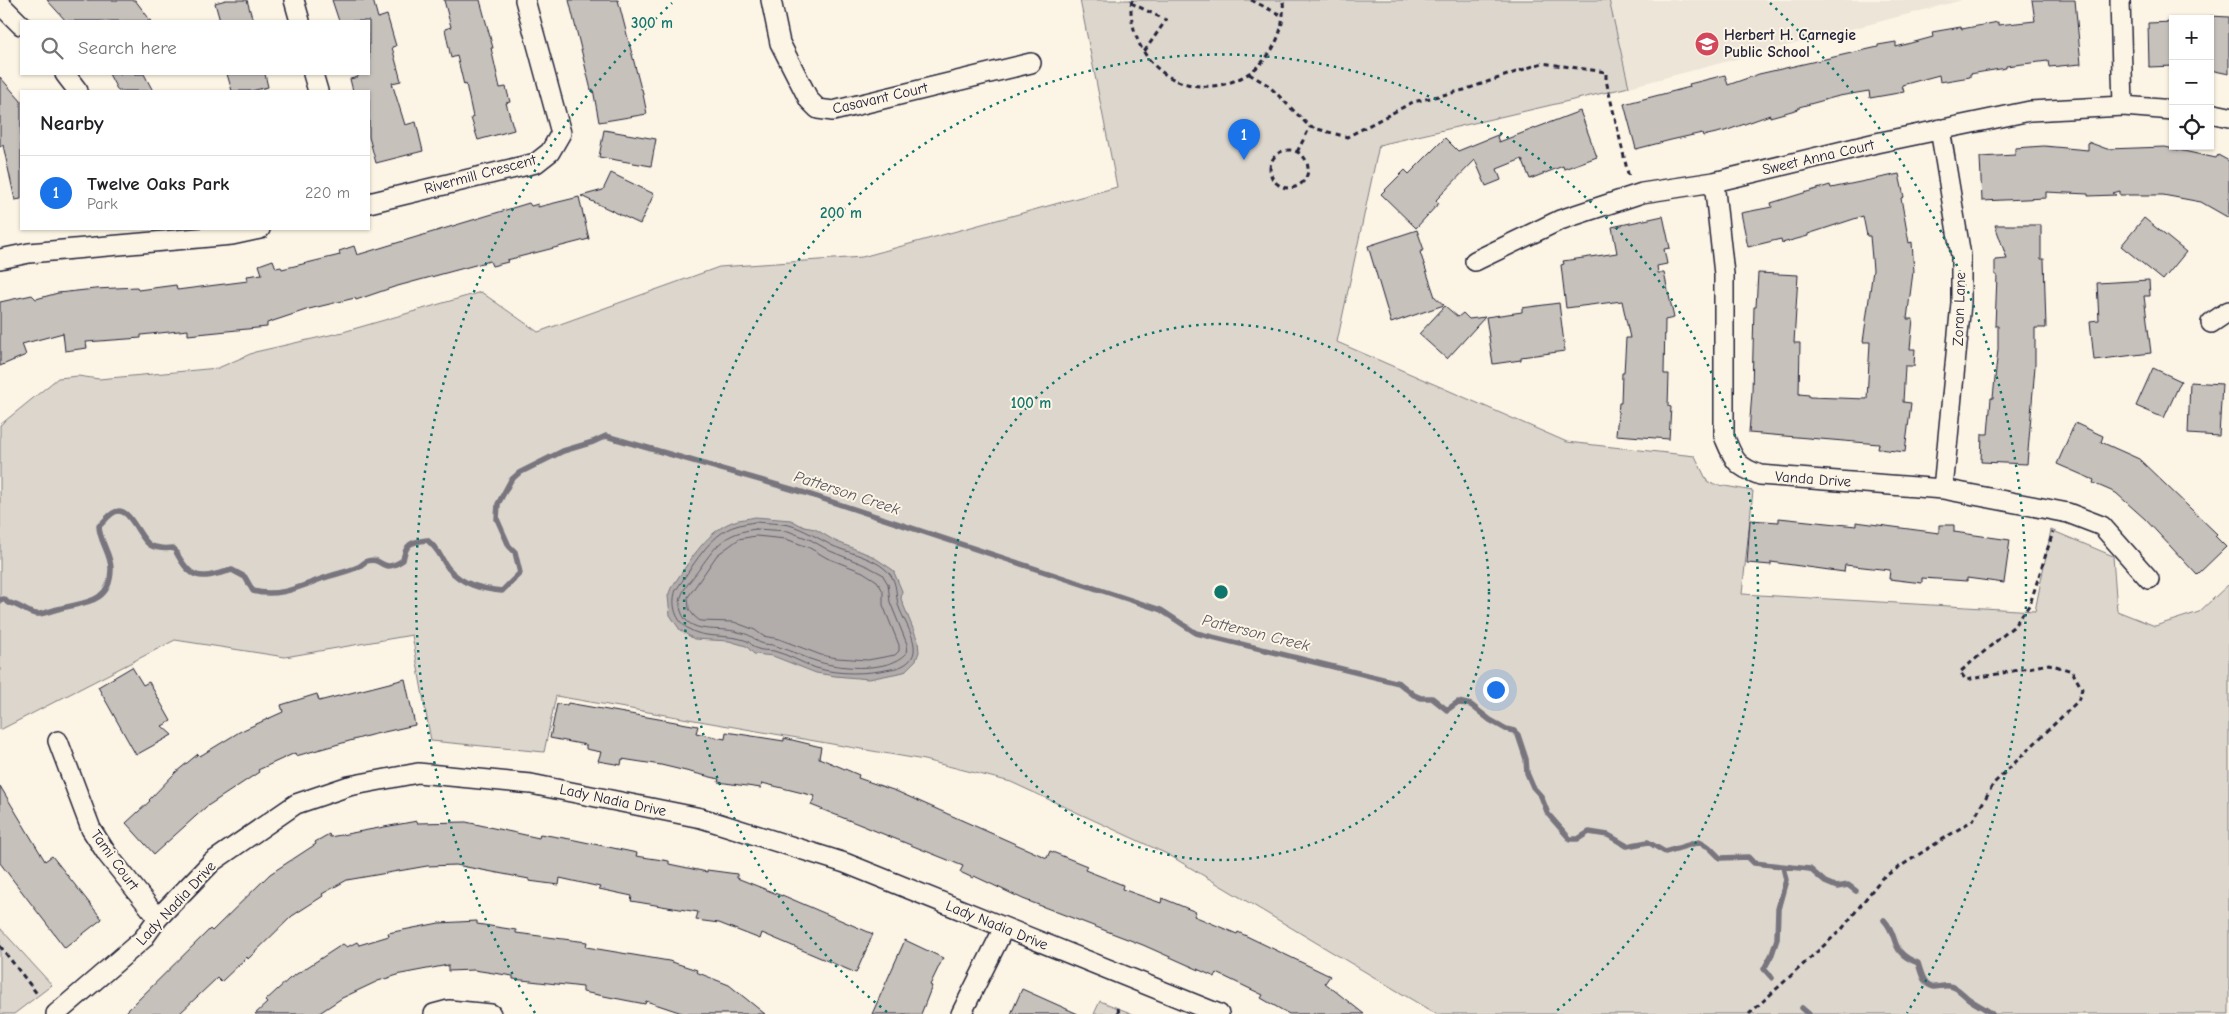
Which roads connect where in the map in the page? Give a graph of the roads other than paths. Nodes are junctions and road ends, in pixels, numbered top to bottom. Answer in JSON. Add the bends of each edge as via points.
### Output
{"nodes":[{"id":1,"x":294,"y":0,"type":"edge"},
{"id":2,"x":525,"y":0,"type":"edge"},
{"id":3,"x":772,"y":0,"type":"edge"},
{"id":4,"x":2120,"y":0,"type":"edge"},
{"id":5,"x":0,"y":4,"type":"edge"},
{"id":6,"x":300,"y":20,"type":"edge"},
{"id":7,"x":20,"y":24,"type":"edge"},
{"id":8,"x":1031,"y":63,"type":"dead end"},
{"id":9,"x":66,"y":75,"type":"edge"},
{"id":10,"x":313,"y":75,"type":"edge"},
{"id":11,"x":77,"y":90,"type":"edge"},
{"id":12,"x":318,"y":90,"type":"edge"},
{"id":13,"x":2123,"y":106,"type":"junction"},
{"id":14,"x":2169,"y":110,"type":"edge"},
{"id":15,"x":2214,"y":114,"type":"edge"},
{"id":16,"x":2229,"y":116,"type":"edge"},
{"id":17,"x":1940,"y":129,"type":"junction"},
{"id":18,"x":1714,"y":182,"type":"junction"},
{"id":19,"x":370,"y":202,"type":"edge"},
{"id":20,"x":256,"y":230,"type":"edge"},
{"id":21,"x":109,"y":237,"type":"edge"},
{"id":22,"x":0,"y":259,"type":"edge"},
{"id":23,"x":1475,"y":262,"type":"dead end"},
{"id":24,"x":2229,"y":311,"type":"edge"},
{"id":25,"x":2211,"y":323,"type":"dead end"},
{"id":26,"x":1943,"y":489,"type":"junction"},
{"id":27,"x":2149,"y":579,"type":"dead end"},
{"id":28,"x":58,"y":741,"type":"dead end"},
{"id":29,"x":158,"y":918,"type":"junction"},
{"id":30,"x":1004,"y":928,"type":"junction"},
{"id":31,"x":56,"y":1014,"type":"edge"},
{"id":32,"x":434,"y":1014,"type":"edge"},
{"id":33,"x":491,"y":1014,"type":"edge"},
{"id":34,"x":961,"y":1014,"type":"edge"},
{"id":35,"x":1219,"y":1014,"type":"edge"}],
"edges":[{"from":1,"to":6,"type":"street"},
{"from":2,"to":19,"type":"street","name":"Rivermill Crescent","via":[[562,133],[550,152],[536,162]]},
{"from":3,"to":8,"type":"street","name":"Casavant Court","via":[[780,43],[809,100],[818,109],[833,111]]},
{"from":4,"to":13,"type":"street"},
{"from":5,"to":7,"type":"street"},
{"from":9,"to":11,"type":"street"},
{"from":10,"to":12,"type":"street"},
{"from":13,"to":14,"type":"street","name":"Sweet Anna Court"},
{"from":13,"to":17,"type":"street","name":"Sweet Anna Court","via":[[2030,112]]},
{"from":15,"to":16,"type":"street"},
{"from":17,"to":18,"type":"street","name":"Sweet Anna Court"},
{"from":17,"to":26,"type":"street","name":"Zoran Lane","via":[[1961,256],[1962,303]]},
{"from":18,"to":23,"type":"street","name":"Sweet Anna Court","via":[[1635,195],[1560,220]]},
{"from":18,"to":26,"type":"street","name":"Vanda Drive","via":[[1724,274],[1724,436],[1741,468],[1760,475]]},
{"from":20,"to":21,"type":"street","via":[[232,236]]},
{"from":21,"to":22,"type":"street"},
{"from":24,"to":25,"type":"street"},
{"from":26,"to":27,"type":"street","name":"Vanda Drive","via":[[2068,513],[2102,526]]},
{"from":28,"to":29,"type":"street","name":"Tami Court","via":[[91,828],[107,854]]},
{"from":29,"to":30,"type":"street","name":"Lady Nadia Drive","via":[[212,862],[296,804],[349,786],[418,773],[531,784],[701,818],[845,863]]},
{"from":29,"to":31,"type":"street","name":"Lady Nadia Drive","via":[[143,940]]},
{"from":30,"to":34,"type":"street"},
{"from":30,"to":35,"type":"street","name":"Lady Nadia Drive"},
{"from":32,"to":33,"type":"street","via":[[449,1010]]}]}
